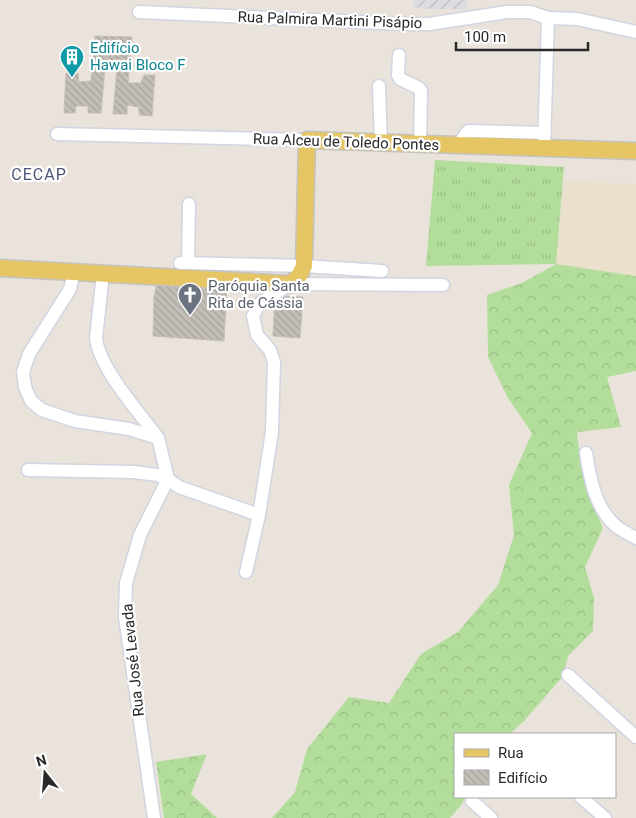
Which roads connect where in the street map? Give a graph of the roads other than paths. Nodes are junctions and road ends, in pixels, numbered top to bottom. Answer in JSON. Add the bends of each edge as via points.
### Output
{"nodes":[{"id":1,"x":139,"y":12,"type":"dead end"},
{"id":2,"x":548,"y":18,"type":"junction"},
{"id":3,"x":636,"y":32,"type":"edge"},
{"id":4,"x":399,"y":54,"type":"dead end"},
{"id":5,"x":379,"y":86,"type":"dead end"},
{"id":6,"x":56,"y":134,"type":"dead end"},
{"id":7,"x":307,"y":140,"type":"junction"},
{"id":8,"x":545,"y":140,"type":"junction"},
{"id":9,"x":381,"y":143,"type":"junction"},
{"id":10,"x":420,"y":144,"type":"junction"},
{"id":11,"x":636,"y":151,"type":"edge"},
{"id":12,"x":189,"y":204,"type":"dead end"},
{"id":13,"x":304,"y":266,"type":"junction"},
{"id":14,"x":0,"y":268,"type":"edge"},
{"id":15,"x":382,"y":271,"type":"dead end"},
{"id":16,"x":74,"y":272,"type":"junction"},
{"id":17,"x":103,"y":274,"type":"junction"},
{"id":18,"x":291,"y":284,"type":"junction"},
{"id":19,"x":443,"y":285,"type":"dead end"},
{"id":20,"x":158,"y":438,"type":"junction"},
{"id":21,"x":586,"y":453,"type":"dead end"},
{"id":22,"x":28,"y":470,"type":"dead end"},
{"id":23,"x":168,"y":479,"type":"junction"},
{"id":24,"x":259,"y":515,"type":"junction"},
{"id":25,"x":636,"y":538,"type":"edge"},
{"id":26,"x":246,"y":572,"type":"dead end"},
{"id":27,"x":568,"y":675,"type":"dead end"},
{"id":28,"x":636,"y":737,"type":"edge"},
{"id":29,"x":582,"y":798,"type":"edge"},
{"id":30,"x":472,"y":801,"type":"dead end"},
{"id":31,"x":154,"y":818,"type":"edge"},
{"id":32,"x":491,"y":818,"type":"edge"},
{"id":33,"x":605,"y":818,"type":"edge"}],
"edges":[{"from":1,"to":2,"type":"street","name":"Rua Palmira Martini Pisápio","via":[[406,24],[429,24],[507,12],[530,12]]},
{"from":2,"to":3,"type":"street","name":"Rua Palmira Martini Pisápio","via":[[577,19]]},
{"from":2,"to":8,"type":"street"},
{"from":4,"to":10,"type":"street","via":[[400,79],[421,91]]},
{"from":5,"to":9,"type":"street"},
{"from":6,"to":7,"type":"street","name":"Rua Alceu de Toledo Pontes"},
{"from":7,"to":9,"type":"main road","name":"Rua Alceu de Toledo Pontes"},
{"from":7,"to":13,"type":"main road"},
{"from":8,"to":10,"type":"main road","name":"Rua Alceu de Toledo Pontes"},
{"from":8,"to":11,"type":"main road","name":"Rua Alceu de Toledo Pontes"},
{"from":9,"to":10,"type":"main road","name":"Rua Alceu de Toledo Pontes"},
{"from":12,"to":13,"type":"street","via":[[184,263]]},
{"from":13,"to":15,"type":"street"},
{"from":13,"to":18,"type":"main road"},
{"from":14,"to":16,"type":"main road"},
{"from":16,"to":17,"type":"main road"},
{"from":16,"to":20,"type":"street","via":[[70,289],[29,354],[23,372],[31,401],[42,410],[75,421],[129,429]]},
{"from":17,"to":18,"type":"main road"},
{"from":17,"to":20,"type":"street","via":[[97,348],[104,364]]},
{"from":18,"to":19,"type":"street"},
{"from":18,"to":24,"type":"street","via":[[260,303],[253,316],[257,335],[270,350],[274,362],[272,432]]},
{"from":20,"to":23,"type":"street"},
{"from":21,"to":25,"type":"street","via":[[597,500],[616,526]]},
{"from":22,"to":23,"type":"street","via":[[134,472]]},
{"from":23,"to":24,"type":"street","via":[[179,487]]},
{"from":23,"to":31,"type":"street","name":"Rua José Levada","via":[[140,535],[126,583],[125,617]]},
{"from":24,"to":26,"type":"street"},
{"from":27,"to":28,"type":"street"},
{"from":29,"to":33,"type":"street"},
{"from":30,"to":32,"type":"street"}]}
